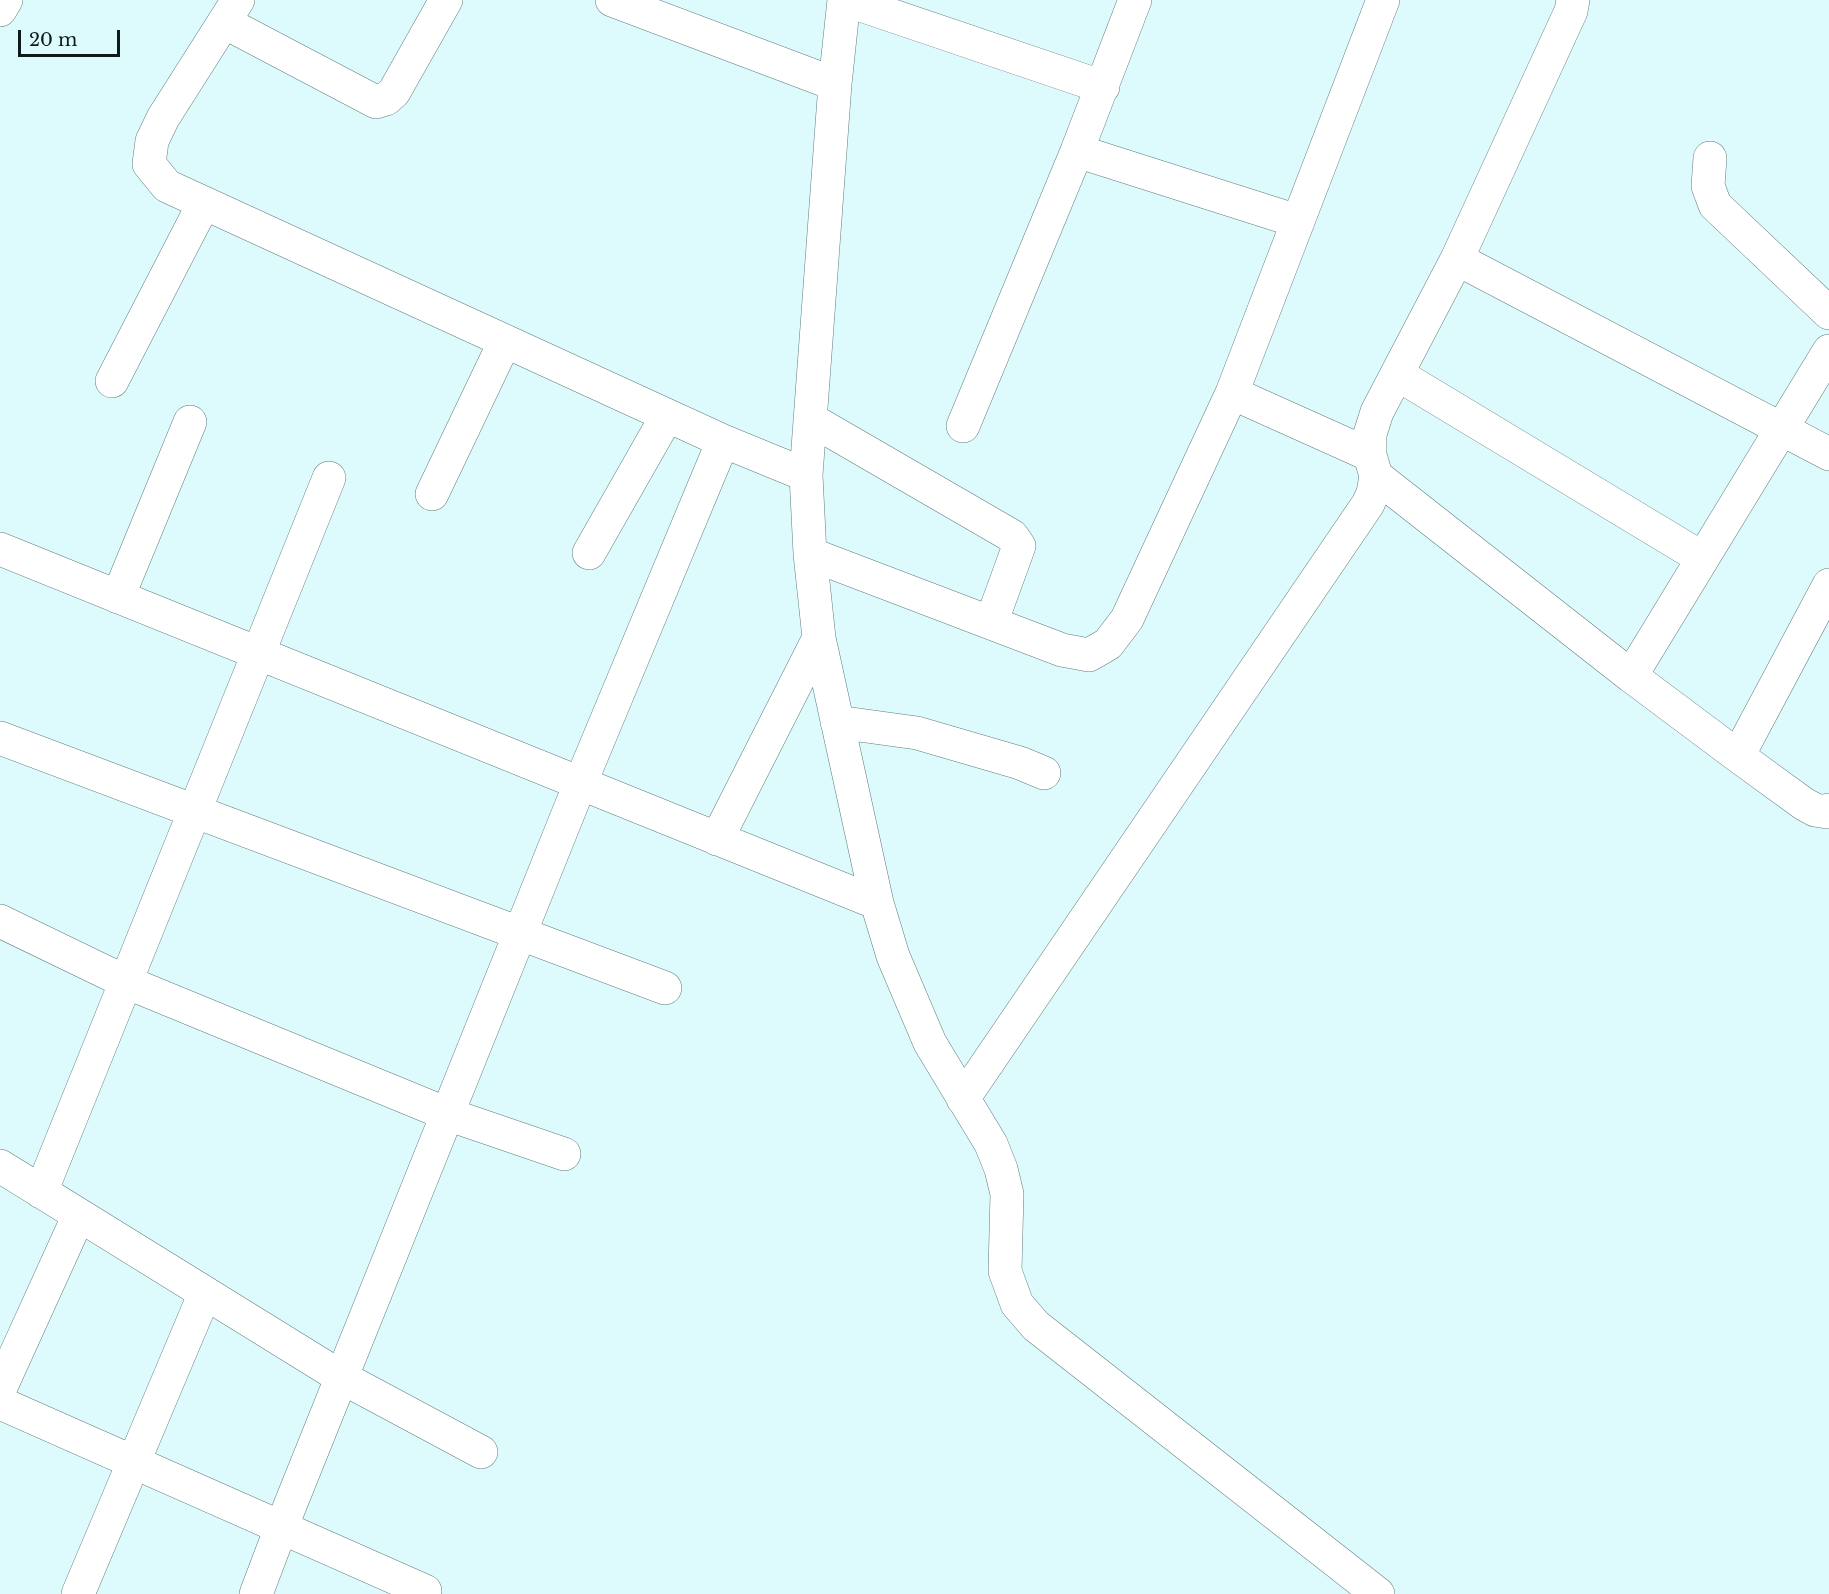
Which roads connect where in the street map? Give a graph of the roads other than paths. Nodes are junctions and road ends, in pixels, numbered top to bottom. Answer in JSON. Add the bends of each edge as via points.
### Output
{"nodes":[{"id":1,"x":6,"y":0,"type":"edge"},
{"id":2,"x":446,"y":0,"type":"edge"},
{"id":3,"x":612,"y":0,"type":"edge"},
{"id":4,"x":845,"y":0,"type":"edge"},
{"id":5,"x":1135,"y":0,"type":"edge"},
{"id":6,"x":1383,"y":0,"type":"edge"},
{"id":7,"x":1573,"y":0,"type":"edge"},
{"id":8,"x":0,"y":10,"type":"edge"},
{"id":9,"x":231,"y":11,"type":"edge"},
{"id":10,"x":835,"y":84,"type":"junction"},
{"id":11,"x":1102,"y":87,"type":"junction"},
{"id":12,"x":1077,"y":151,"type":"junction"},
{"id":13,"x":1710,"y":158,"type":"dead end"},
{"id":14,"x":204,"y":203,"type":"junction"},
{"id":15,"x":1297,"y":221,"type":"junction"},
{"id":16,"x":1457,"y":259,"type":"junction"},
{"id":17,"x":1829,"y":313,"type":"edge"},
{"id":18,"x":505,"y":341,"type":"junction"},
{"id":19,"x":1829,"y":351,"type":"edge"},
{"id":20,"x":1397,"y":374,"type":"junction"},
{"id":21,"x":112,"y":381,"type":"dead end"},
{"id":22,"x":1232,"y":393,"type":"junction"},
{"id":23,"x":667,"y":416,"type":"junction"},
{"id":24,"x":810,"y":419,"type":"junction"},
{"id":25,"x":190,"y":422,"type":"dead end"},
{"id":26,"x":963,"y":426,"type":"dead end"},
{"id":27,"x":1781,"y":429,"type":"junction"},
{"id":28,"x":723,"y":441,"type":"junction"},
{"id":29,"x":1829,"y":454,"type":"edge"},
{"id":30,"x":1373,"y":465,"type":"junction"},
{"id":31,"x":806,"y":474,"type":"junction"},
{"id":32,"x":329,"y":478,"type":"dead end"},
{"id":33,"x":432,"y":494,"type":"dead end"},
{"id":34,"x":0,"y":549,"type":"edge"},
{"id":35,"x":589,"y":553,"type":"dead end"},
{"id":36,"x":810,"y":554,"type":"junction"},
{"id":37,"x":1702,"y":558,"type":"junction"},
{"id":38,"x":1829,"y":585,"type":"edge"},
{"id":39,"x":118,"y":597,"type":"junction"},
{"id":40,"x":991,"y":623,"type":"junction"},
{"id":41,"x":819,"y":638,"type":"junction"},
{"id":42,"x":258,"y":654,"type":"junction"},
{"id":43,"x":1631,"y":676,"type":"junction"},
{"id":44,"x":837,"y":722,"type":"junction"},
{"id":45,"x":0,"y":738,"type":"edge"},
{"id":46,"x":1738,"y":756,"type":"junction"},
{"id":47,"x":1044,"y":773,"type":"dead end"},
{"id":48,"x":580,"y":784,"type":"junction"},
{"id":49,"x":1829,"y":810,"type":"edge"},
{"id":50,"x":195,"y":811,"type":"junction"},
{"id":51,"x":717,"y":839,"type":"junction"},
{"id":52,"x":877,"y":903,"type":"junction"},
{"id":53,"x":0,"y":921,"type":"edge"},
{"id":54,"x":520,"y":933,"type":"junction"},
{"id":55,"x":126,"y":982,"type":"junction"},
{"id":56,"x":665,"y":988,"type":"dead end"},
{"id":57,"x":963,"y":1099,"type":"junction"},
{"id":58,"x":447,"y":1114,"type":"junction"},
{"id":59,"x":564,"y":1154,"type":"dead end"},
{"id":60,"x":0,"y":1166,"type":"edge"},
{"id":61,"x":41,"y":1192,"type":"junction"},
{"id":62,"x":79,"y":1215,"type":"junction"},
{"id":63,"x":205,"y":1293,"type":"junction"},
{"id":64,"x":341,"y":1377,"type":"junction"},
{"id":65,"x":0,"y":1389,"type":"edge"},
{"id":66,"x":0,"y":1403,"type":"edge"},
{"id":67,"x":481,"y":1452,"type":"dead end"},
{"id":68,"x":133,"y":1462,"type":"junction"},
{"id":69,"x":281,"y":1527,"type":"junction"},
{"id":70,"x":425,"y":1591,"type":"dead end"},
{"id":71,"x":78,"y":1594,"type":"edge"},
{"id":72,"x":256,"y":1594,"type":"edge"},
{"id":73,"x":1378,"y":1594,"type":"edge"}],
"edges":[{"from":1,"to":8,"type":"street"},
{"from":2,"to":9,"type":"street","via":[[394,92],[376,102]]},
{"from":3,"to":10,"type":"street"},
{"from":4,"to":10,"type":"street"},
{"from":4,"to":11,"type":"street"},
{"from":5,"to":11,"type":"street"},
{"from":6,"to":15,"type":"street"},
{"from":7,"to":16,"type":"street"},
{"from":9,"to":14,"type":"street","via":[[152,141],[149,164],[167,186]]},
{"from":10,"to":24,"type":"street"},
{"from":11,"to":12,"type":"street"},
{"from":12,"to":15,"type":"street"},
{"from":12,"to":26,"type":"street"},
{"from":13,"to":17,"type":"street","via":[[1708,186],[1715,206]]},
{"from":14,"to":18,"type":"street"},
{"from":14,"to":21,"type":"street"},
{"from":15,"to":22,"type":"street"},
{"from":16,"to":20,"type":"street"},
{"from":16,"to":27,"type":"street"},
{"from":18,"to":23,"type":"street"},
{"from":18,"to":33,"type":"street"},
{"from":19,"to":27,"type":"street"},
{"from":20,"to":30,"type":"street","via":[[1370,434]]},
{"from":20,"to":37,"type":"street"},
{"from":22,"to":30,"type":"street"},
{"from":22,"to":40,"type":"street","via":[[1127,619],[1108,644],[1089,655],[1062,650]]},
{"from":23,"to":28,"type":"street"},
{"from":23,"to":35,"type":"street"},
{"from":24,"to":31,"type":"street"},
{"from":24,"to":40,"type":"street","via":[[1012,536],[1019,546]]},
{"from":25,"to":39,"type":"street"},
{"from":27,"to":29,"type":"street"},
{"from":27,"to":37,"type":"street"},
{"from":28,"to":31,"type":"street"},
{"from":28,"to":48,"type":"street"},
{"from":30,"to":43,"type":"street"},
{"from":30,"to":57,"type":"street","via":[[1373,493],[1368,504]]},
{"from":31,"to":36,"type":"street"},
{"from":32,"to":42,"type":"street"},
{"from":34,"to":39,"type":"street"},
{"from":36,"to":40,"type":"street"},
{"from":36,"to":41,"type":"street"},
{"from":37,"to":43,"type":"street"},
{"from":38,"to":46,"type":"street"},
{"from":39,"to":42,"type":"street"},
{"from":41,"to":44,"type":"street"},
{"from":41,"to":51,"type":"street"},
{"from":42,"to":48,"type":"street"},
{"from":42,"to":50,"type":"street"},
{"from":43,"to":46,"type":"street"},
{"from":44,"to":47,"type":"street","via":[[917,733]]},
{"from":44,"to":52,"type":"street"},
{"from":45,"to":50,"type":"street"},
{"from":46,"to":49,"type":"street","via":[[1804,804],[1815,810]]},
{"from":48,"to":51,"type":"street"},
{"from":48,"to":54,"type":"street"},
{"from":50,"to":54,"type":"street"},
{"from":50,"to":55,"type":"street"},
{"from":51,"to":52,"type":"street"},
{"from":52,"to":57,"type":"street","via":[[915,1011]]},
{"from":53,"to":55,"type":"street"},
{"from":54,"to":56,"type":"street"},
{"from":54,"to":58,"type":"street"},
{"from":55,"to":58,"type":"street"},
{"from":55,"to":61,"type":"street"},
{"from":57,"to":73,"type":"street","via":[[1001,1168],[1007,1194],[1005,1271],[1017,1304],[1036,1326]]},
{"from":58,"to":59,"type":"street"},
{"from":58,"to":64,"type":"street"},
{"from":60,"to":61,"type":"street"},
{"from":61,"to":62,"type":"street"},
{"from":62,"to":63,"type":"street"},
{"from":62,"to":65,"type":"street"},
{"from":63,"to":64,"type":"street"},
{"from":63,"to":68,"type":"street"},
{"from":64,"to":67,"type":"street"},
{"from":64,"to":69,"type":"street"},
{"from":66,"to":68,"type":"street"},
{"from":68,"to":69,"type":"street"},
{"from":68,"to":71,"type":"street"},
{"from":69,"to":70,"type":"street"},
{"from":69,"to":72,"type":"street"}]}
